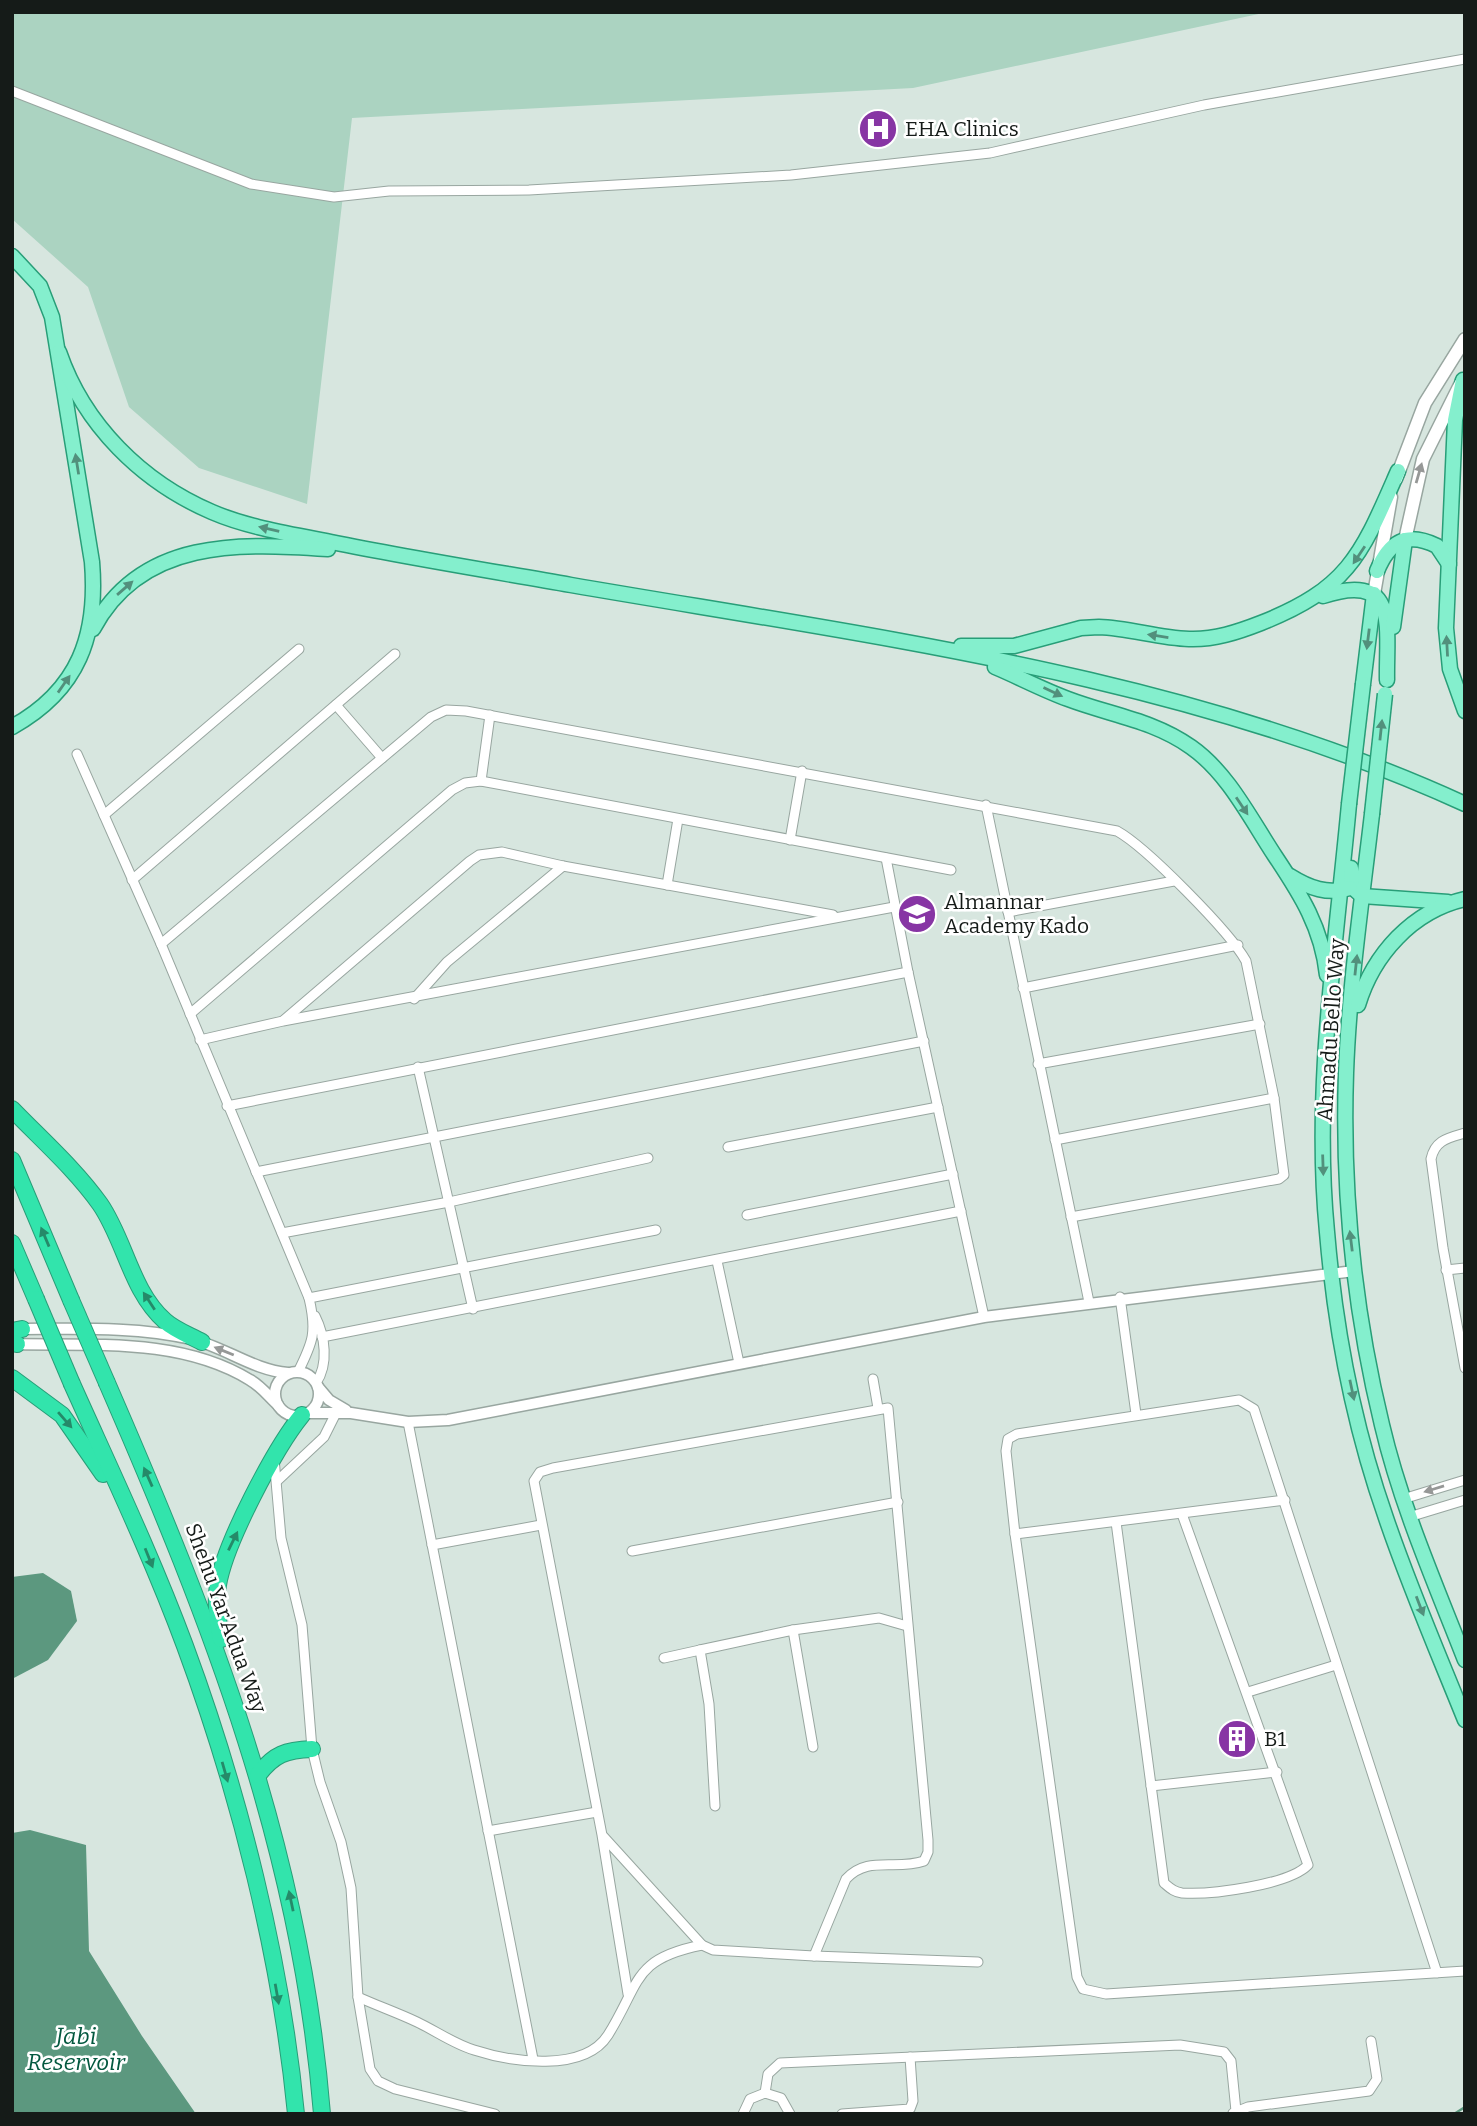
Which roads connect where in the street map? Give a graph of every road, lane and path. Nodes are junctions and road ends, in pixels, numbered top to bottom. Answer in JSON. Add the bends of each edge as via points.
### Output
{"nodes":[{"id":1,"x":1465,"y":59,"type":"edge"},
{"id":2,"x":12,"y":91,"type":"edge"},
{"id":3,"x":12,"y":256,"type":"edge"},
{"id":4,"x":1465,"y":339,"type":"edge"},
{"id":5,"x":59,"y":352,"type":"junction"},
{"id":6,"x":1464,"y":379,"type":"edge"},
{"id":7,"x":1398,"y":471,"type":"junction"},
{"id":8,"x":1405,"y":540,"type":"junction"},
{"id":9,"x":384,"y":553,"type":"junction"},
{"id":10,"x":1450,"y":566,"type":"junction"},
{"id":11,"x":1377,"y":571,"type":"junction"},
{"id":12,"x":1374,"y":594,"type":"junction"},
{"id":13,"x":1309,"y":601,"type":"junction"},
{"id":14,"x":894,"y":641,"type":"junction"},
{"id":15,"x":86,"y":643,"type":"junction"},
{"id":16,"x":299,"y":649,"type":"dead end"},
{"id":17,"x":395,"y":654,"type":"dead end"},
{"id":18,"x":968,"y":655,"type":"junction"},
{"id":19,"x":1386,"y":687,"type":"junction"},
{"id":20,"x":336,"y":705,"type":"junction"},
{"id":21,"x":1465,"y":711,"type":"edge"},
{"id":22,"x":490,"y":715,"type":"junction"},
{"id":23,"x":12,"y":727,"type":"edge"},
{"id":24,"x":77,"y":754,"type":"dead end"},
{"id":25,"x":382,"y":758,"type":"junction"},
{"id":26,"x":802,"y":771,"type":"junction"},
{"id":27,"x":481,"y":781,"type":"junction"},
{"id":28,"x":1465,"y":804,"type":"edge"},
{"id":29,"x":986,"y":805,"type":"junction"},
{"id":30,"x":104,"y":815,"type":"junction"},
{"id":31,"x":678,"y":819,"type":"junction"},
{"id":32,"x":790,"y":840,"type":"junction"},
{"id":33,"x":886,"y":858,"type":"junction"},
{"id":34,"x":563,"y":866,"type":"junction"},
{"id":35,"x":951,"y":870,"type":"dead end"},
{"id":36,"x":1286,"y":873,"type":"junction"},
{"id":37,"x":132,"y":880,"type":"junction"},
{"id":38,"x":1174,"y":881,"type":"junction"},
{"id":39,"x":667,"y":885,"type":"junction"},
{"id":40,"x":1352,"y":891,"type":"junction"},
{"id":41,"x":1460,"y":901,"type":"edge"},
{"id":42,"x":894,"y":907,"type":"junction"},
{"id":43,"x":1008,"y":912,"type":"junction"},
{"id":44,"x":838,"y":916,"type":"junction"},
{"id":45,"x":161,"y":944,"type":"junction"},
{"id":46,"x":1238,"y":945,"type":"junction"},
{"id":47,"x":908,"y":972,"type":"junction"},
{"id":48,"x":1023,"y":988,"type":"junction"},
{"id":49,"x":414,"y":999,"type":"junction"},
{"id":50,"x":190,"y":1014,"type":"junction"},
{"id":51,"x":283,"y":1021,"type":"junction"},
{"id":52,"x":1260,"y":1024,"type":"junction"},
{"id":53,"x":1329,"y":1026,"type":"junction"},
{"id":54,"x":1349,"y":1036,"type":"junction"},
{"id":55,"x":200,"y":1040,"type":"junction"},
{"id":56,"x":923,"y":1041,"type":"junction"},
{"id":57,"x":1038,"y":1064,"type":"junction"},
{"id":58,"x":418,"y":1067,"type":"junction"},
{"id":59,"x":1274,"y":1098,"type":"junction"},
{"id":60,"x":227,"y":1106,"type":"junction"},
{"id":61,"x":938,"y":1107,"type":"junction"},
{"id":62,"x":12,"y":1109,"type":"edge"},
{"id":63,"x":1465,"y":1133,"type":"edge"},
{"id":64,"x":433,"y":1136,"type":"junction"},
{"id":65,"x":1055,"y":1140,"type":"junction"},
{"id":66,"x":728,"y":1147,"type":"dead end"},
{"id":67,"x":648,"y":1158,"type":"dead end"},
{"id":68,"x":12,"y":1160,"type":"edge"},
{"id":69,"x":256,"y":1172,"type":"junction"},
{"id":70,"x":953,"y":1174,"type":"junction"},
{"id":71,"x":449,"y":1202,"type":"junction"},
{"id":72,"x":961,"y":1212,"type":"junction"},
{"id":73,"x":747,"y":1215,"type":"dead end"},
{"id":74,"x":1071,"y":1217,"type":"junction"},
{"id":75,"x":656,"y":1230,"type":"dead end"},
{"id":76,"x":282,"y":1233,"type":"junction"},
{"id":77,"x":12,"y":1244,"type":"edge"},
{"id":78,"x":717,"y":1261,"type":"junction"},
{"id":79,"x":1465,"y":1268,"type":"edge"},
{"id":80,"x":464,"y":1269,"type":"junction"},
{"id":81,"x":1354,"y":1270,"type":"junction"},
{"id":82,"x":1446,"y":1270,"type":"junction"},
{"id":83,"x":1331,"y":1274,"type":"junction"},
{"id":84,"x":1121,"y":1297,"type":"junction"},
{"id":85,"x":309,"y":1298,"type":"junction"},
{"id":86,"x":1089,"y":1302,"type":"junction"},
{"id":87,"x":473,"y":1309,"type":"junction"},
{"id":88,"x":312,"y":1311,"type":"junction"},
{"id":89,"x":984,"y":1317,"type":"junction"},
{"id":90,"x":15,"y":1337,"type":"edge"},
{"id":91,"x":322,"y":1337,"type":"junction"},
{"id":92,"x":202,"y":1342,"type":"junction"},
{"id":93,"x":738,"y":1363,"type":"junction"},
{"id":94,"x":1465,"y":1368,"type":"edge"},
{"id":95,"x":293,"y":1373,"type":"junction"},
{"id":96,"x":12,"y":1378,"type":"edge"},
{"id":97,"x":873,"y":1379,"type":"dead end"},
{"id":98,"x":316,"y":1385,"type":"junction"},
{"id":99,"x":278,"y":1405,"type":"junction"},
{"id":100,"x":878,"y":1408,"type":"junction"},
{"id":101,"x":337,"y":1411,"type":"junction"},
{"id":102,"x":351,"y":1413,"type":"junction"},
{"id":103,"x":305,"y":1414,"type":"junction"},
{"id":104,"x":1136,"y":1415,"type":"junction"},
{"id":105,"x":408,"y":1422,"type":"junction"},
{"id":106,"x":274,"y":1457,"type":"junction"},
{"id":107,"x":1465,"y":1480,"type":"edge"},
{"id":108,"x":277,"y":1481,"type":"junction"},
{"id":109,"x":1403,"y":1499,"type":"junction"},
{"id":110,"x":1285,"y":1500,"type":"junction"},
{"id":111,"x":1465,"y":1500,"type":"edge"},
{"id":112,"x":898,"y":1502,"type":"junction"},
{"id":113,"x":1182,"y":1514,"type":"junction"},
{"id":114,"x":1409,"y":1517,"type":"junction"},
{"id":115,"x":1116,"y":1522,"type":"junction"},
{"id":116,"x":541,"y":1525,"type":"junction"},
{"id":117,"x":136,"y":1527,"type":"junction"},
{"id":118,"x":1015,"y":1534,"type":"junction"},
{"id":119,"x":432,"y":1545,"type":"junction"},
{"id":120,"x":632,"y":1551,"type":"dead end"},
{"id":121,"x":907,"y":1626,"type":"junction"},
{"id":122,"x":793,"y":1630,"type":"junction"},
{"id":123,"x":700,"y":1650,"type":"junction"},
{"id":124,"x":664,"y":1658,"type":"dead end"},
{"id":125,"x":1465,"y":1660,"type":"edge"},
{"id":126,"x":1336,"y":1665,"type":"junction"},
{"id":127,"x":1248,"y":1692,"type":"junction"},
{"id":128,"x":235,"y":1703,"type":"junction"},
{"id":129,"x":1465,"y":1720,"type":"edge"},
{"id":130,"x":813,"y":1747,"type":"dead end"},
{"id":131,"x":312,"y":1749,"type":"junction"},
{"id":132,"x":1277,"y":1773,"type":"junction"},
{"id":133,"x":258,"y":1775,"type":"junction"},
{"id":134,"x":1151,"y":1786,"type":"junction"},
{"id":135,"x":715,"y":1806,"type":"dead end"},
{"id":136,"x":597,"y":1812,"type":"junction"},
{"id":137,"x":488,"y":1831,"type":"junction"},
{"id":138,"x":602,"y":1835,"type":"junction"},
{"id":139,"x":702,"y":1945,"type":"junction"},
{"id":140,"x":814,"y":1956,"type":"junction"},
{"id":141,"x":978,"y":1962,"type":"dead end"},
{"id":142,"x":1465,"y":1971,"type":"edge"},
{"id":143,"x":1437,"y":1973,"type":"junction"},
{"id":144,"x":628,"y":1994,"type":"junction"},
{"id":145,"x":358,"y":1997,"type":"junction"},
{"id":146,"x":1371,"y":2041,"type":"dead end"},
{"id":147,"x":910,"y":2057,"type":"junction"},
{"id":148,"x":533,"y":2059,"type":"junction"},
{"id":149,"x":765,"y":2092,"type":"junction"},
{"id":150,"x":1233,"y":2112,"type":"edge"},
{"id":151,"x":296,"y":2114,"type":"edge"},
{"id":152,"x":322,"y":2114,"type":"edge"},
{"id":153,"x":495,"y":2114,"type":"edge"},
{"id":154,"x":743,"y":2114,"type":"edge"},
{"id":155,"x":790,"y":2114,"type":"edge"},
{"id":156,"x":842,"y":2114,"type":"edge"}],
"edges":[{"from":1,"to":2,"type":"street","via":[[1204,105],[990,153],[791,175],[334,197],[251,184]]},
{"from":3,"to":5,"type":"main road","via":[[29,272],[47,301]]},
{"from":4,"to":7,"type":"main road","via":[[1425,403]]},
{"from":9,"to":5,"type":"main road","one_way":true,"via":[[215,514],[177,495],[142,471],[98,425],[69,382]]},
{"from":15,"to":5,"type":"main road","one_way":true,"via":[[94,600],[92,562]]},
{"from":8,"to":6,"type":"main road","name":"Ahmadu Bello Way","one_way":true,"via":[[1423,459]]},
{"from":6,"to":10,"type":"main road","via":[[1455,420]]},
{"from":7,"to":11,"type":"main road"},
{"from":7,"to":13,"type":"main road","one_way":true,"via":[[1356,560]]},
{"from":8,"to":10,"type":"main road","via":[[1437,546]]},
{"from":8,"to":11,"type":"main road","via":[[1389,548]]},
{"from":8,"to":19,"type":"main road","name":"Ahmadu Bello Way"},
{"from":9,"to":14,"type":"main road"},
{"from":15,"to":9,"type":"main road","one_way":true,"via":[[120,590],[145,572],[178,558],[257,544]]},
{"from":21,"to":10,"type":"main road","one_way":true,"via":[[1453,684],[1447,651]]},
{"from":11,"to":12,"type":"main road"},
{"from":12,"to":13,"type":"main road","via":[[1349,590]]},
{"from":12,"to":19,"type":"main road","via":[[1387,613]]},
{"from":12,"to":40,"type":"main road","one_way":true,"bridge":true,"via":[[1349,811]]},
{"from":13,"to":14,"type":"main road","one_way":true,"via":[[1243,630],[1203,639],[1099,627],[999,648]]},
{"from":14,"to":18,"type":"main road"},
{"from":23,"to":15,"type":"main road","one_way":true,"via":[[52,699]]},
{"from":16,"to":30,"type":"street"},
{"from":17,"to":20,"type":"street"},
{"from":18,"to":28,"type":"main road","via":[[1186,704],[1316,744]]},
{"from":18,"to":36,"type":"main road","one_way":true,"via":[[1066,699],[1152,725],[1192,748],[1228,785]]},
{"from":40,"to":19,"type":"main road","name":"Ahmadu Bello Way","one_way":true,"bridge":true,"via":[[1366,866]]},
{"from":20,"to":25,"type":"street"},
{"from":20,"to":37,"type":"street"},
{"from":22,"to":25,"type":"street","via":[[446,710]]},
{"from":22,"to":26,"type":"street"},
{"from":22,"to":27,"type":"street"},
{"from":24,"to":30,"type":"street"},
{"from":25,"to":45,"type":"street"},
{"from":26,"to":29,"type":"street"},
{"from":26,"to":32,"type":"street"},
{"from":27,"to":31,"type":"street"},
{"from":27,"to":50,"type":"street","via":[[452,790]]},
{"from":29,"to":38,"type":"street","via":[[1117,831]]},
{"from":29,"to":43,"type":"street"},
{"from":30,"to":37,"type":"street"},
{"from":31,"to":32,"type":"street"},
{"from":31,"to":39,"type":"street"},
{"from":32,"to":33,"type":"street"},
{"from":33,"to":35,"type":"street"},
{"from":33,"to":42,"type":"street"},
{"from":34,"to":39,"type":"street"},
{"from":34,"to":49,"type":"street","via":[[446,962]]},
{"from":34,"to":51,"type":"street","via":[[502,852],[479,855]]},
{"from":36,"to":40,"type":"main road","via":[[1314,889]]},
{"from":36,"to":53,"type":"main road","via":[[1306,902],[1322,941]]},
{"from":37,"to":45,"type":"street"},
{"from":38,"to":43,"type":"street"},
{"from":38,"to":46,"type":"street"},
{"from":39,"to":44,"type":"street"},
{"from":40,"to":41,"type":"main road"},
{"from":40,"to":53,"type":"main road","name":"Ahmadu Bello Way"},
{"from":54,"to":40,"type":"main road","name":"Ahmadu Bello Way","one_way":true},
{"from":41,"to":54,"type":"main road","via":[[1415,923],[1381,955],[1363,988]]},
{"from":42,"to":44,"type":"street"},
{"from":42,"to":47,"type":"street"},
{"from":43,"to":48,"type":"street"},
{"from":44,"to":49,"type":"street"},
{"from":45,"to":50,"type":"street"},
{"from":46,"to":48,"type":"street"},
{"from":46,"to":52,"type":"street"},
{"from":47,"to":56,"type":"street"},
{"from":47,"to":58,"type":"street"},
{"from":48,"to":57,"type":"street"},
{"from":49,"to":51,"type":"street"},
{"from":50,"to":55,"type":"street"},
{"from":51,"to":55,"type":"street"},
{"from":52,"to":57,"type":"street"},
{"from":52,"to":59,"type":"street"},
{"from":53,"to":83,"type":"main road","name":"Ahmadu Bello Way","one_way":true,"via":[[1323,1155]]},
{"from":81,"to":54,"type":"main road","name":"Ahmadu Bello Way","one_way":true,"via":[[1346,1151]]},
{"from":55,"to":60,"type":"street"},
{"from":56,"to":61,"type":"street"},
{"from":56,"to":64,"type":"street"},
{"from":57,"to":65,"type":"street"},
{"from":58,"to":60,"type":"street"},
{"from":58,"to":64,"type":"street"},
{"from":59,"to":65,"type":"street"},
{"from":59,"to":74,"type":"street","via":[[1285,1168],[1279,1179]]},
{"from":60,"to":69,"type":"street"},
{"from":61,"to":66,"type":"street"},
{"from":61,"to":70,"type":"street"},
{"from":92,"to":62,"type":"highway","one_way":true,"via":[[158,1315],[99,1202]]},
{"from":63,"to":82,"type":"street","via":[[1441,1141],[1433,1148],[1431,1159]]},
{"from":64,"to":69,"type":"street"},
{"from":64,"to":71,"type":"street"},
{"from":65,"to":74,"type":"street"},
{"from":67,"to":71,"type":"street"},
{"from":128,"to":68,"type":"highway","name":"Shehu Yar'Adua Way","one_way":true,"bridge":true,"via":[[197,1593]]},
{"from":69,"to":76,"type":"street"},
{"from":70,"to":72,"type":"street"},
{"from":70,"to":73,"type":"street"},
{"from":71,"to":76,"type":"street"},
{"from":71,"to":80,"type":"street"},
{"from":72,"to":78,"type":"street"},
{"from":72,"to":89,"type":"street"},
{"from":74,"to":86,"type":"street"},
{"from":75,"to":80,"type":"street"},
{"from":76,"to":85,"type":"street"},
{"from":77,"to":117,"type":"highway","bridge":true},
{"from":78,"to":87,"type":"street"},
{"from":78,"to":93,"type":"street"},
{"from":79,"to":82,"type":"street"},
{"from":80,"to":85,"type":"street"},
{"from":80,"to":87,"type":"street"},
{"from":81,"to":83,"type":"street"},
{"from":81,"to":109,"type":"main road","name":"Ahmadu Bello Way","via":[[1382,1426]]},
{"from":82,"to":94,"type":"street"},
{"from":83,"to":84,"type":"street"},
{"from":83,"to":129,"type":"main road","name":"Ahmadu Bello Way","one_way":true,"via":[[1361,1432],[1385,1517]]},
{"from":84,"to":86,"type":"street"},
{"from":84,"to":104,"type":"street"},
{"from":85,"to":88,"type":"street"},
{"from":86,"to":89,"type":"street"},
{"from":87,"to":91,"type":"street"},
{"from":88,"to":91,"type":"street"},
{"from":88,"to":95,"type":"street","via":[[313,1345]]},
{"from":89,"to":93,"type":"street"},
{"from":90,"to":92,"type":"street","via":[[158,1333]]},
{"from":90,"to":99,"type":"street","via":[[178,1352],[237,1372]]},
{"from":91,"to":98,"type":"street","via":[[323,1370]]},
{"from":95,"to":92,"type":"street","one_way":true,"via":[[264,1370]]},
{"from":93,"to":105,"type":"street","via":[[461,1418]]},
{"from":95,"to":98,"type":"street","via":[[305,1373]]},
{"from":95,"to":99,"type":"street","via":[[277,1384]]},
{"from":96,"to":117,"type":"highway","one_way":true,"via":[[48,1402],[76,1432]]},
{"from":97,"to":100,"type":"street"},
{"from":98,"to":102,"type":"street","via":[[329,1400]]},
{"from":98,"to":103,"type":"street","via":[[318,1399]]},
{"from":99,"to":103,"type":"street","via":[[290,1415]]},
{"from":100,"to":112,"type":"street","via":[[890,1412]]},
{"from":100,"to":116,"type":"street","via":[[540,1472],[534,1481]]},
{"from":101,"to":102,"type":"street"},
{"from":101,"to":103,"type":"street"},
{"from":101,"to":108,"type":"street","via":[[324,1437]]},
{"from":102,"to":105,"type":"street"},
{"from":103,"to":106,"type":"highway"},
{"from":104,"to":110,"type":"street","via":[[1246,1402],[1254,1409]]},
{"from":104,"to":118,"type":"street","via":[[1008,1439]]},
{"from":105,"to":119,"type":"street"},
{"from":106,"to":108,"type":"street"},
{"from":128,"to":106,"type":"highway","one_way":true,"via":[[218,1620],[217,1587],[228,1551]]},
{"from":107,"to":109,"type":"street","one_way":true},
{"from":108,"to":131,"type":"street","via":[[281,1538],[302,1625]]},
{"from":109,"to":114,"type":"main road","name":"Ahmadu Bello Way"},
{"from":110,"to":113,"type":"street"},
{"from":110,"to":126,"type":"street"},
{"from":111,"to":114,"type":"street"},
{"from":112,"to":120,"type":"street"},
{"from":112,"to":121,"type":"street"},
{"from":113,"to":115,"type":"street"},
{"from":113,"to":127,"type":"street"},
{"from":114,"to":125,"type":"main road","name":"Ahmadu Bello Way"},
{"from":115,"to":118,"type":"street"},
{"from":115,"to":134,"type":"street"},
{"from":116,"to":119,"type":"street"},
{"from":116,"to":136,"type":"street"},
{"from":117,"to":151,"type":"highway","one_way":true,"via":[[184,1645],[238,1818],[271,1962]]},
{"from":118,"to":143,"type":"street","via":[[1077,1977],[1083,1989],[1106,1994]]},
{"from":119,"to":137,"type":"street"},
{"from":121,"to":122,"type":"street","via":[[879,1618]]},
{"from":121,"to":140,"type":"street","via":[[928,1852],[924,1861],[913,1865],[859,1866],[852,1872]]},
{"from":122,"to":123,"type":"street"},
{"from":122,"to":130,"type":"street"},
{"from":123,"to":124,"type":"street"},
{"from":123,"to":135,"type":"street","via":[[709,1704]]},
{"from":126,"to":127,"type":"street"},
{"from":126,"to":143,"type":"street"},
{"from":127,"to":132,"type":"street"},
{"from":128,"to":133,"type":"highway","name":"Shehu Yar'Adua Way"},
{"from":131,"to":133,"type":"highway","via":[[284,1750]]},
{"from":131,"to":145,"type":"street","via":[[348,1875]]},
{"from":132,"to":134,"type":"street"},
{"from":132,"to":134,"type":"street","via":[[1308,1865],[1295,1874],[1244,1889],[1181,1893],[1164,1883]]},
{"from":152,"to":133,"type":"highway","name":"Shehu Yar'Adua Way","one_way":true,"via":[[304,1966]]},
{"from":136,"to":137,"type":"street"},
{"from":136,"to":138,"type":"street"},
{"from":137,"to":148,"type":"street"},
{"from":138,"to":139,"type":"street"},
{"from":138,"to":144,"type":"street"},
{"from":139,"to":140,"type":"street","via":[[713,1950]]},
{"from":139,"to":144,"type":"street","via":[[660,1958]]},
{"from":140,"to":141,"type":"street"},
{"from":142,"to":143,"type":"street"},
{"from":144,"to":148,"type":"street","via":[[607,2036],[591,2052],[571,2060]]},
{"from":145,"to":148,"type":"street","via":[[474,2050]]},
{"from":145,"to":153,"type":"street","via":[[370,2069],[378,2081]]},
{"from":146,"to":150,"type":"street","via":[[1377,2079],[1369,2091]]},
{"from":147,"to":149,"type":"street","via":[[780,2063],[768,2074]]},
{"from":147,"to":150,"type":"street","via":[[1145,2046],[1212,2048],[1231,2061]]},
{"from":147,"to":156,"type":"street","via":[[910,2109]]},
{"from":149,"to":154,"type":"street","via":[[750,2099]]},
{"from":149,"to":155,"type":"street","via":[[781,2098]]}]}
